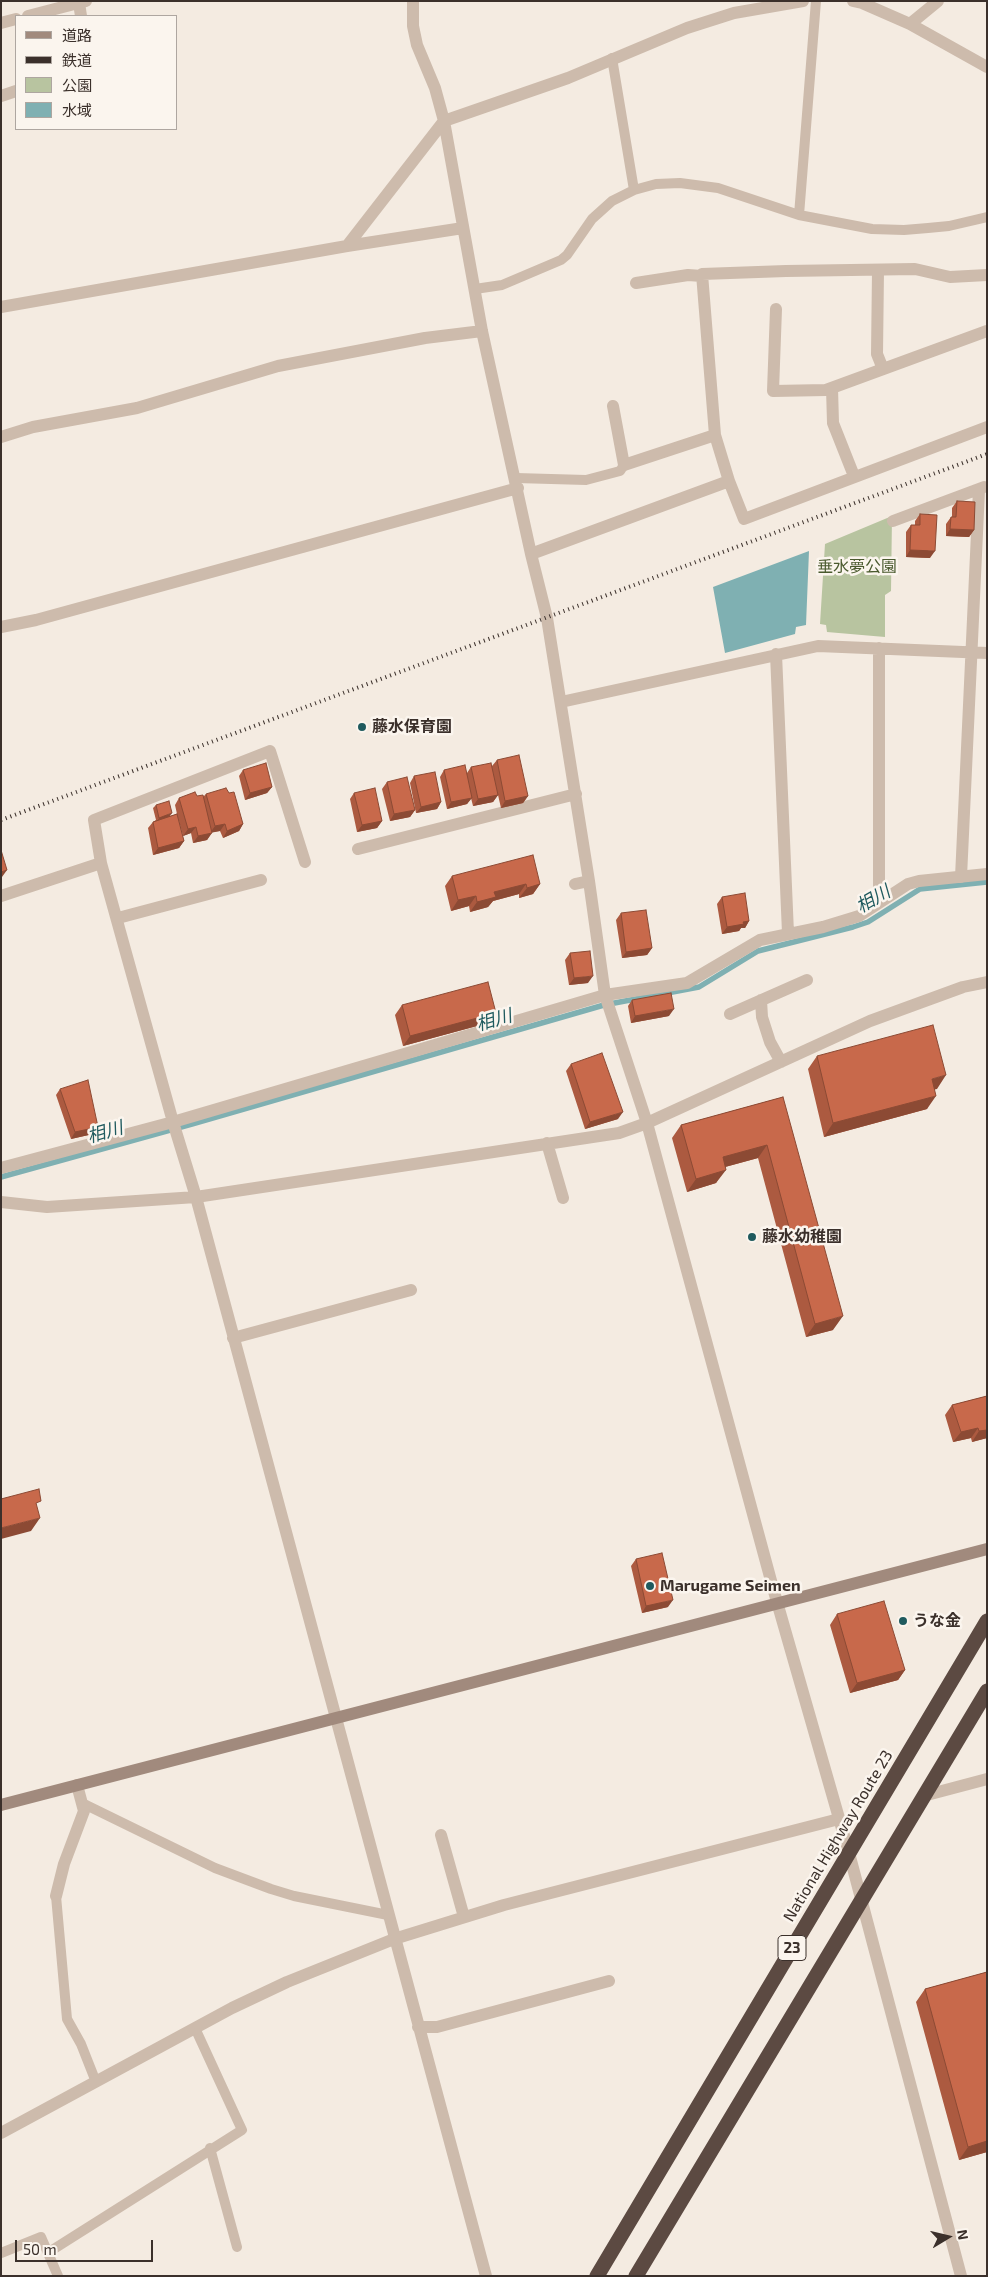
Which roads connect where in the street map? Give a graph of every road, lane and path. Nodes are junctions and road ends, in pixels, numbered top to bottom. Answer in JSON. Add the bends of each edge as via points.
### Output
{"nodes":[{"id":1,"x":413,"y":1,"type":"edge"},
{"id":2,"x":804,"y":1,"type":"edge"},
{"id":3,"x":816,"y":1,"type":"edge"},
{"id":4,"x":853,"y":1,"type":"edge"},
{"id":5,"x":938,"y":1,"type":"edge"},
{"id":6,"x":82,"y":2,"type":"edge"},
{"id":7,"x":32,"y":15,"type":"edge"},
{"id":8,"x":82,"y":15,"type":"edge"},
{"id":9,"x":15,"y":19,"type":"edge"},
{"id":10,"x":1,"y":23,"type":"edge"},
{"id":11,"x":910,"y":24,"type":"junction"},
{"id":12,"x":612,"y":58,"type":"junction"},
{"id":13,"x":987,"y":67,"type":"edge"},
{"id":14,"x":15,"y":91,"type":"edge"},
{"id":15,"x":1,"y":96,"type":"edge"},
{"id":16,"x":444,"y":121,"type":"junction"},
{"id":17,"x":634,"y":190,"type":"junction"},
{"id":18,"x":799,"y":215,"type":"junction"},
{"id":19,"x":987,"y":217,"type":"edge"},
{"id":20,"x":463,"y":228,"type":"junction"},
{"id":21,"x":346,"y":246,"type":"junction"},
{"id":22,"x":878,"y":271,"type":"junction"},
{"id":23,"x":987,"y":275,"type":"edge"},
{"id":24,"x":702,"y":276,"type":"junction"},
{"id":25,"x":636,"y":283,"type":"dead end"},
{"id":26,"x":474,"y":289,"type":"junction"},
{"id":27,"x":1,"y":307,"type":"edge"},
{"id":28,"x":776,"y":309,"type":"dead end"},
{"id":29,"x":482,"y":331,"type":"junction"},
{"id":30,"x":987,"y":331,"type":"edge"},
{"id":31,"x":883,"y":369,"type":"junction"},
{"id":32,"x":832,"y":388,"type":"junction"},
{"id":33,"x":614,"y":406,"type":"dead end"},
{"id":34,"x":987,"y":427,"type":"edge"},
{"id":35,"x":715,"y":436,"type":"junction"},
{"id":36,"x":1,"y":438,"type":"edge"},
{"id":37,"x":624,"y":465,"type":"junction"},
{"id":38,"x":854,"y":476,"type":"junction"},
{"id":39,"x":729,"y":481,"type":"junction"},
{"id":40,"x":517,"y":483,"type":"junction"},
{"id":41,"x":983,"y":488,"type":"edge"},
{"id":42,"x":893,"y":521,"type":"dead end"},
{"id":43,"x":531,"y":554,"type":"junction"},
{"id":44,"x":1,"y":627,"type":"edge"},
{"id":45,"x":879,"y":648,"type":"junction"},
{"id":46,"x":972,"y":652,"type":"junction"},
{"id":47,"x":987,"y":653,"type":"edge"},
{"id":48,"x":776,"y":654,"type":"junction"},
{"id":49,"x":561,"y":702,"type":"junction"},
{"id":50,"x":576,"y":794,"type":"junction"},
{"id":51,"x":358,"y":849,"type":"dead end"},
{"id":52,"x":305,"y":862,"type":"dead end"},
{"id":53,"x":101,"y":863,"type":"junction"},
{"id":54,"x":987,"y":874,"type":"edge"},
{"id":55,"x":961,"y":877,"type":"junction"},
{"id":56,"x":261,"y":880,"type":"dead end"},
{"id":57,"x":589,"y":881,"type":"junction"},
{"id":58,"x":575,"y":884,"type":"dead end"},
{"id":59,"x":1,"y":896,"type":"edge"},
{"id":60,"x":880,"y":903,"type":"junction"},
{"id":61,"x":118,"y":918,"type":"junction"},
{"id":62,"x":788,"y":933,"type":"junction"},
{"id":63,"x":807,"y":980,"type":"dead end"},
{"id":64,"x":987,"y":982,"type":"edge"},
{"id":65,"x":605,"y":997,"type":"junction"},
{"id":66,"x":761,"y":1000,"type":"junction"},
{"id":67,"x":730,"y":1014,"type":"dead end"},
{"id":68,"x":781,"y":1062,"type":"junction"},
{"id":69,"x":173,"y":1123,"type":"junction"},
{"id":70,"x":648,"y":1123,"type":"junction"},
{"id":71,"x":548,"y":1143,"type":"junction"},
{"id":72,"x":1,"y":1168,"type":"edge"},
{"id":73,"x":196,"y":1196,"type":"junction"},
{"id":74,"x":563,"y":1198,"type":"dead end"},
{"id":75,"x":1,"y":1202,"type":"edge"},
{"id":76,"x":411,"y":1290,"type":"dead end"},
{"id":77,"x":233,"y":1338,"type":"junction"},
{"id":78,"x":987,"y":1549,"type":"edge"},
{"id":79,"x":779,"y":1604,"type":"junction"},
{"id":80,"x":987,"y":1621,"type":"edge"},
{"id":81,"x":987,"y":1691,"type":"edge"},
{"id":82,"x":335,"y":1719,"type":"junction"},
{"id":83,"x":987,"y":1779,"type":"edge"},
{"id":84,"x":77,"y":1785,"type":"junction"},
{"id":85,"x":923,"y":1796,"type":"junction"},
{"id":86,"x":84,"y":1804,"type":"junction"},
{"id":87,"x":1,"y":1805,"type":"edge"},
{"id":88,"x":838,"y":1819,"type":"junction"},
{"id":89,"x":441,"y":1835,"type":"dead end"},
{"id":90,"x":849,"y":1854,"type":"junction"},
{"id":91,"x":56,"y":1896,"type":"joint"},
{"id":92,"x":861,"y":1900,"type":"junction"},
{"id":93,"x":388,"y":1915,"type":"junction"},
{"id":94,"x":464,"y":1918,"type":"junction"},
{"id":95,"x":394,"y":1939,"type":"junction"},
{"id":96,"x":609,"y":1981,"type":"dead end"},
{"id":97,"x":418,"y":2027,"type":"junction"},
{"id":98,"x":195,"y":2028,"type":"junction"},
{"id":99,"x":96,"y":2082,"type":"junction"},
{"id":100,"x":1,"y":2133,"type":"edge"},
{"id":101,"x":210,"y":2148,"type":"junction"},
{"id":102,"x":237,"y":2247,"type":"dead end"},
{"id":103,"x":49,"y":2252,"type":"junction"},
{"id":104,"x":1,"y":2253,"type":"edge"},
{"id":105,"x":58,"y":2276,"type":"edge"},
{"id":106,"x":486,"y":2276,"type":"edge"},
{"id":107,"x":597,"y":2276,"type":"edge"},
{"id":108,"x":636,"y":2276,"type":"edge"},
{"id":109,"x":962,"y":2276,"type":"edge"}],
"edges":[{"from":1,"to":16,"type":"street","via":[[417,45],[435,88]]},
{"from":2,"to":12,"type":"street","via":[[734,13]]},
{"from":3,"to":18,"type":"lane"},
{"from":4,"to":11,"type":"street"},
{"from":5,"to":11,"type":"street"},
{"from":6,"to":7,"type":"street"},
{"from":6,"to":8,"type":"street"},
{"from":9,"to":10,"type":"street"},
{"from":11,"to":13,"type":"street"},
{"from":12,"to":16,"type":"street","via":[[568,78]]},
{"from":12,"to":17,"type":"lane"},
{"from":14,"to":15,"type":"street"},
{"from":16,"to":20,"type":"street"},
{"from":16,"to":21,"type":"street"},
{"from":17,"to":18,"type":"lane","via":[[656,184],[718,188]]},
{"from":17,"to":26,"type":"lane","via":[[602,208],[568,255],[560,260],[502,285]]},
{"from":18,"to":19,"type":"lane","via":[[854,227],[904,230],[949,226]]},
{"from":20,"to":21,"type":"street"},
{"from":20,"to":26,"type":"street"},
{"from":21,"to":27,"type":"street"},
{"from":22,"to":23,"type":"street"},
{"from":22,"to":24,"type":"street","via":[[786,270]]},
{"from":22,"to":31,"type":"street","via":[[877,354]]},
{"from":24,"to":25,"type":"street"},
{"from":24,"to":35,"type":"street"},
{"from":26,"to":29,"type":"street"},
{"from":28,"to":32,"type":"street","via":[[773,391]]},
{"from":29,"to":36,"type":"street","via":[[425,338],[278,366],[137,408],[33,427]]},
{"from":29,"to":40,"type":"street"},
{"from":30,"to":31,"type":"street"},
{"from":31,"to":32,"type":"street"},
{"from":32,"to":38,"type":"street","via":[[833,423]]},
{"from":33,"to":37,"type":"street"},
{"from":34,"to":38,"type":"street"},
{"from":35,"to":37,"type":"street"},
{"from":35,"to":39,"type":"street"},
{"from":37,"to":40,"type":"lane","via":[[620,471],[586,480]]},
{"from":38,"to":39,"type":"street","via":[[744,519]]},
{"from":39,"to":43,"type":"street"},
{"from":40,"to":43,"type":"street"},
{"from":40,"to":44,"type":"street","via":[[36,620]]},
{"from":41,"to":42,"type":"street"},
{"from":41,"to":46,"type":"street"},
{"from":43,"to":49,"type":"street","via":[[547,618]]},
{"from":45,"to":46,"type":"street"},
{"from":45,"to":48,"type":"street","via":[[818,646]]},
{"from":45,"to":60,"type":"street"},
{"from":46,"to":47,"type":"street"},
{"from":46,"to":55,"type":"street"},
{"from":48,"to":49,"type":"street"},
{"from":48,"to":62,"type":"street"},
{"from":49,"to":50,"type":"street"},
{"from":50,"to":51,"type":"street"},
{"from":50,"to":57,"type":"street"},
{"from":52,"to":53,"type":"street","via":[[270,750],[94,820]]},
{"from":53,"to":59,"type":"street"},
{"from":53,"to":61,"type":"street"},
{"from":54,"to":55,"type":"street"},
{"from":55,"to":60,"type":"street","via":[[908,884]]},
{"from":56,"to":61,"type":"street"},
{"from":57,"to":58,"type":"street"},
{"from":57,"to":65,"type":"street"},
{"from":60,"to":62,"type":"street","via":[[860,916]]},
{"from":61,"to":69,"type":"street"},
{"from":62,"to":65,"type":"street","via":[[760,940],[687,983]]},
{"from":63,"to":66,"type":"street"},
{"from":64,"to":68,"type":"street","via":[[963,987],[870,1021]]},
{"from":65,"to":69,"type":"street"},
{"from":65,"to":70,"type":"street"},
{"from":66,"to":67,"type":"street"},
{"from":66,"to":68,"type":"street","via":[[762,1017],[770,1042]]},
{"from":68,"to":70,"type":"street"},
{"from":69,"to":72,"type":"street"},
{"from":69,"to":73,"type":"street"},
{"from":70,"to":71,"type":"street","via":[[619,1132]]},
{"from":70,"to":79,"type":"street"},
{"from":71,"to":73,"type":"street"},
{"from":71,"to":74,"type":"street"},
{"from":73,"to":75,"type":"street","via":[[47,1208]]},
{"from":73,"to":77,"type":"street"},
{"from":76,"to":77,"type":"street"},
{"from":77,"to":82,"type":"street"},
{"from":78,"to":79,"type":"street"},
{"from":79,"to":82,"type":"street"},
{"from":79,"to":88,"type":"street"},
{"from":80,"to":90,"type":"highway","name":"National Highway Route 23","number":"23"},
{"from":81,"to":85,"type":"highway","number":"23"},
{"from":82,"to":84,"type":"street"},
{"from":82,"to":93,"type":"street"},
{"from":83,"to":85,"type":"street"},
{"from":84,"to":86,"type":"street"},
{"from":84,"to":87,"type":"street"},
{"from":85,"to":92,"type":"highway","number":"23"},
{"from":86,"to":91,"type":"street"},
{"from":86,"to":93,"type":"lane","via":[[215,1868],[271,1889]]},
{"from":88,"to":90,"type":"street"},
{"from":88,"to":94,"type":"street"},
{"from":89,"to":94,"type":"street"},
{"from":90,"to":92,"type":"street"},
{"from":90,"to":107,"type":"highway","name":"National Highway Route 23","number":"23"},
{"from":91,"to":99,"type":"lane","via":[[67,2019]]},
{"from":92,"to":108,"type":"highway","number":"23"},
{"from":92,"to":109,"type":"street"},
{"from":93,"to":95,"type":"street"},
{"from":94,"to":95,"type":"street"},
{"from":95,"to":97,"type":"street"},
{"from":95,"to":98,"type":"street","via":[[286,1982]]},
{"from":96,"to":97,"type":"street","via":[[437,2027]]},
{"from":97,"to":106,"type":"street"},
{"from":98,"to":99,"type":"street"},
{"from":98,"to":101,"type":"lane","via":[[242,2130]]},
{"from":99,"to":100,"type":"street"},
{"from":101,"to":102,"type":"lane"},
{"from":101,"to":103,"type":"lane"},
{"from":103,"to":104,"type":"lane","via":[[41,2237]]},
{"from":103,"to":105,"type":"lane"}]}
